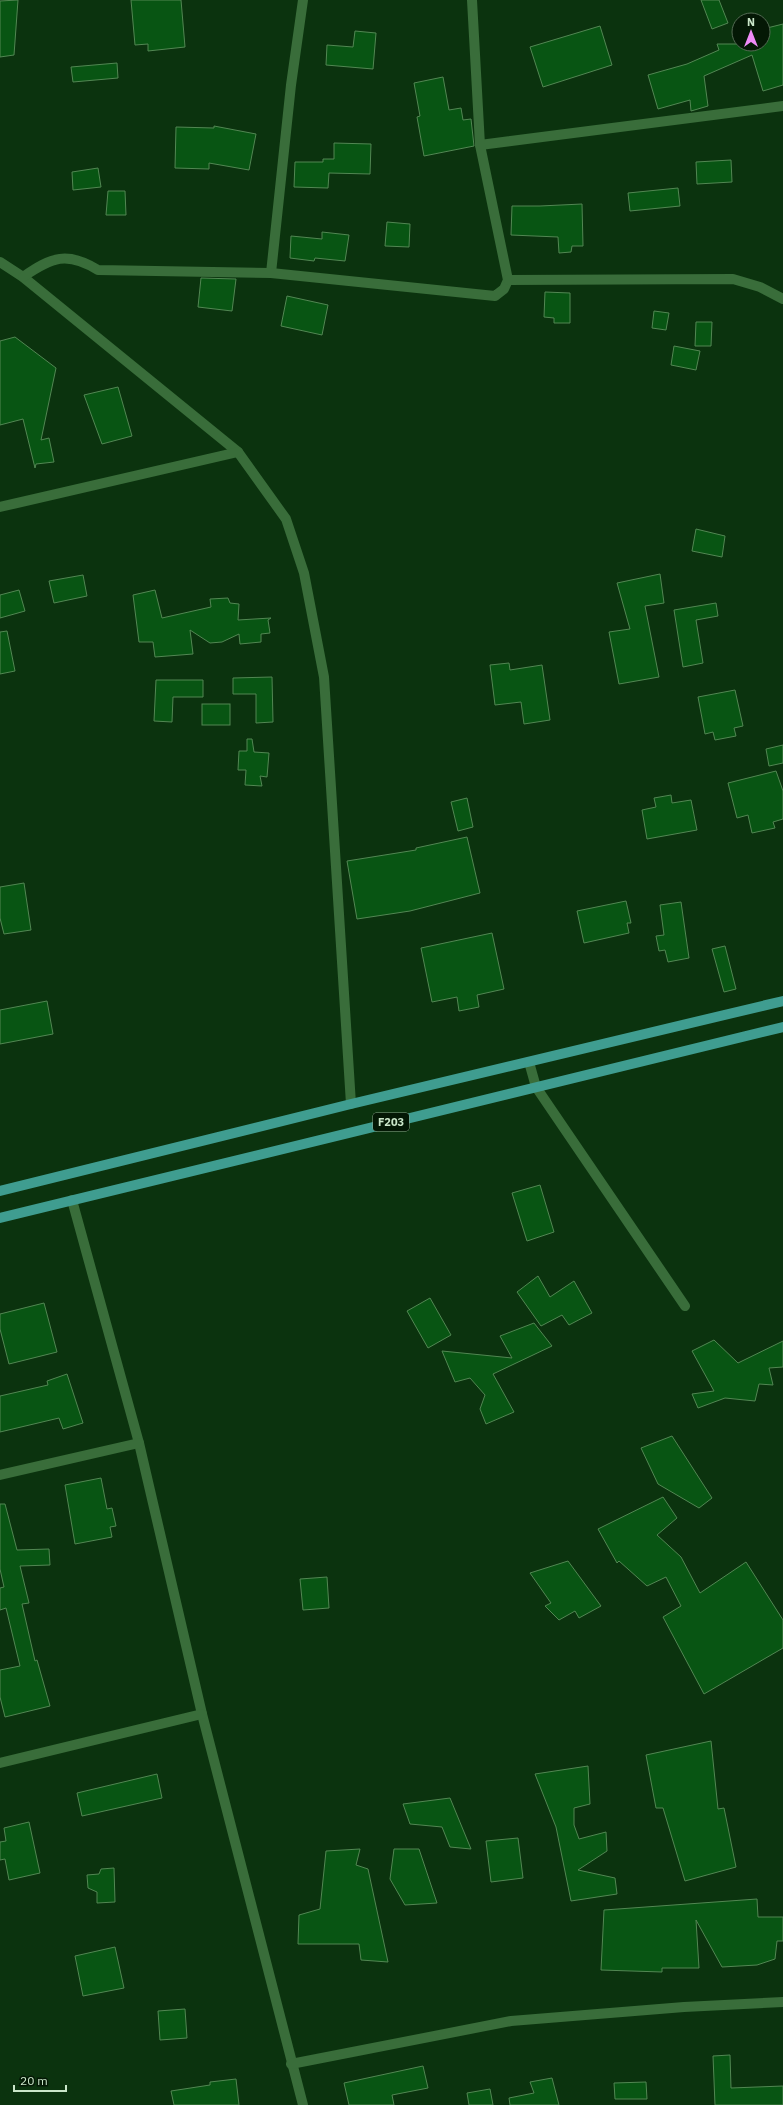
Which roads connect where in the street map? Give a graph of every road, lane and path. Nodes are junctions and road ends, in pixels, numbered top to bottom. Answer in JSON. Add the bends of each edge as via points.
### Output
{"nodes":[{"id":1,"x":303,"y":0,"type":"edge"},
{"id":2,"x":472,"y":0,"type":"edge"},
{"id":3,"x":783,"y":106,"type":"edge"},
{"id":4,"x":480,"y":145,"type":"junction"},
{"id":5,"x":0,"y":262,"type":"edge"},
{"id":6,"x":271,"y":273,"type":"junction"},
{"id":7,"x":23,"y":277,"type":"junction"},
{"id":8,"x":508,"y":280,"type":"junction"},
{"id":9,"x":783,"y":299,"type":"edge"},
{"id":10,"x":238,"y":452,"type":"junction"},
{"id":11,"x":0,"y":507,"type":"edge"},
{"id":12,"x":783,"y":1001,"type":"edge"},
{"id":13,"x":783,"y":1027,"type":"edge"},
{"id":14,"x":528,"y":1062,"type":"junction"},
{"id":15,"x":536,"y":1087,"type":"junction"},
{"id":16,"x":351,"y":1104,"type":"junction"},
{"id":17,"x":0,"y":1191,"type":"edge"},
{"id":18,"x":72,"y":1200,"type":"junction"},
{"id":19,"x":0,"y":1218,"type":"edge"},
{"id":20,"x":685,"y":1306,"type":"dead end"},
{"id":21,"x":139,"y":1443,"type":"junction"},
{"id":22,"x":0,"y":1475,"type":"edge"},
{"id":23,"x":202,"y":1714,"type":"junction"},
{"id":24,"x":0,"y":1763,"type":"edge"},
{"id":25,"x":783,"y":2002,"type":"edge"},
{"id":26,"x":291,"y":2064,"type":"junction"},
{"id":27,"x":303,"y":2105,"type":"edge"}],
"edges":[{"from":1,"to":6,"type":"street","via":[[291,85]]},
{"from":2,"to":4,"type":"street"},
{"from":3,"to":4,"type":"street"},
{"from":4,"to":8,"type":"street"},
{"from":5,"to":7,"type":"street"},
{"from":6,"to":7,"type":"street","via":[[98,270],[83,261],[66,257],[46,262]]},
{"from":6,"to":8,"type":"street","via":[[494,296],[504,289]]},
{"from":7,"to":10,"type":"street"},
{"from":8,"to":9,"type":"street","via":[[733,279],[760,287]]},
{"from":10,"to":11,"type":"street"},
{"from":10,"to":16,"type":"street","via":[[286,519],[304,573],[324,677]]},
{"from":12,"to":14,"type":"main road","number":"F203"},
{"from":13,"to":15,"type":"main road","number":"F203"},
{"from":14,"to":15,"type":"street"},
{"from":14,"to":16,"type":"main road","number":"F203"},
{"from":15,"to":18,"type":"main road","number":"F203"},
{"from":15,"to":20,"type":"street"},
{"from":16,"to":17,"type":"main road","number":"F203"},
{"from":18,"to":19,"type":"main road","number":"F203"},
{"from":18,"to":21,"type":"street"},
{"from":21,"to":22,"type":"street"},
{"from":21,"to":23,"type":"street"},
{"from":23,"to":24,"type":"street"},
{"from":23,"to":26,"type":"street"},
{"from":25,"to":26,"type":"street","via":[[511,2021]]},
{"from":26,"to":27,"type":"street"}]}
